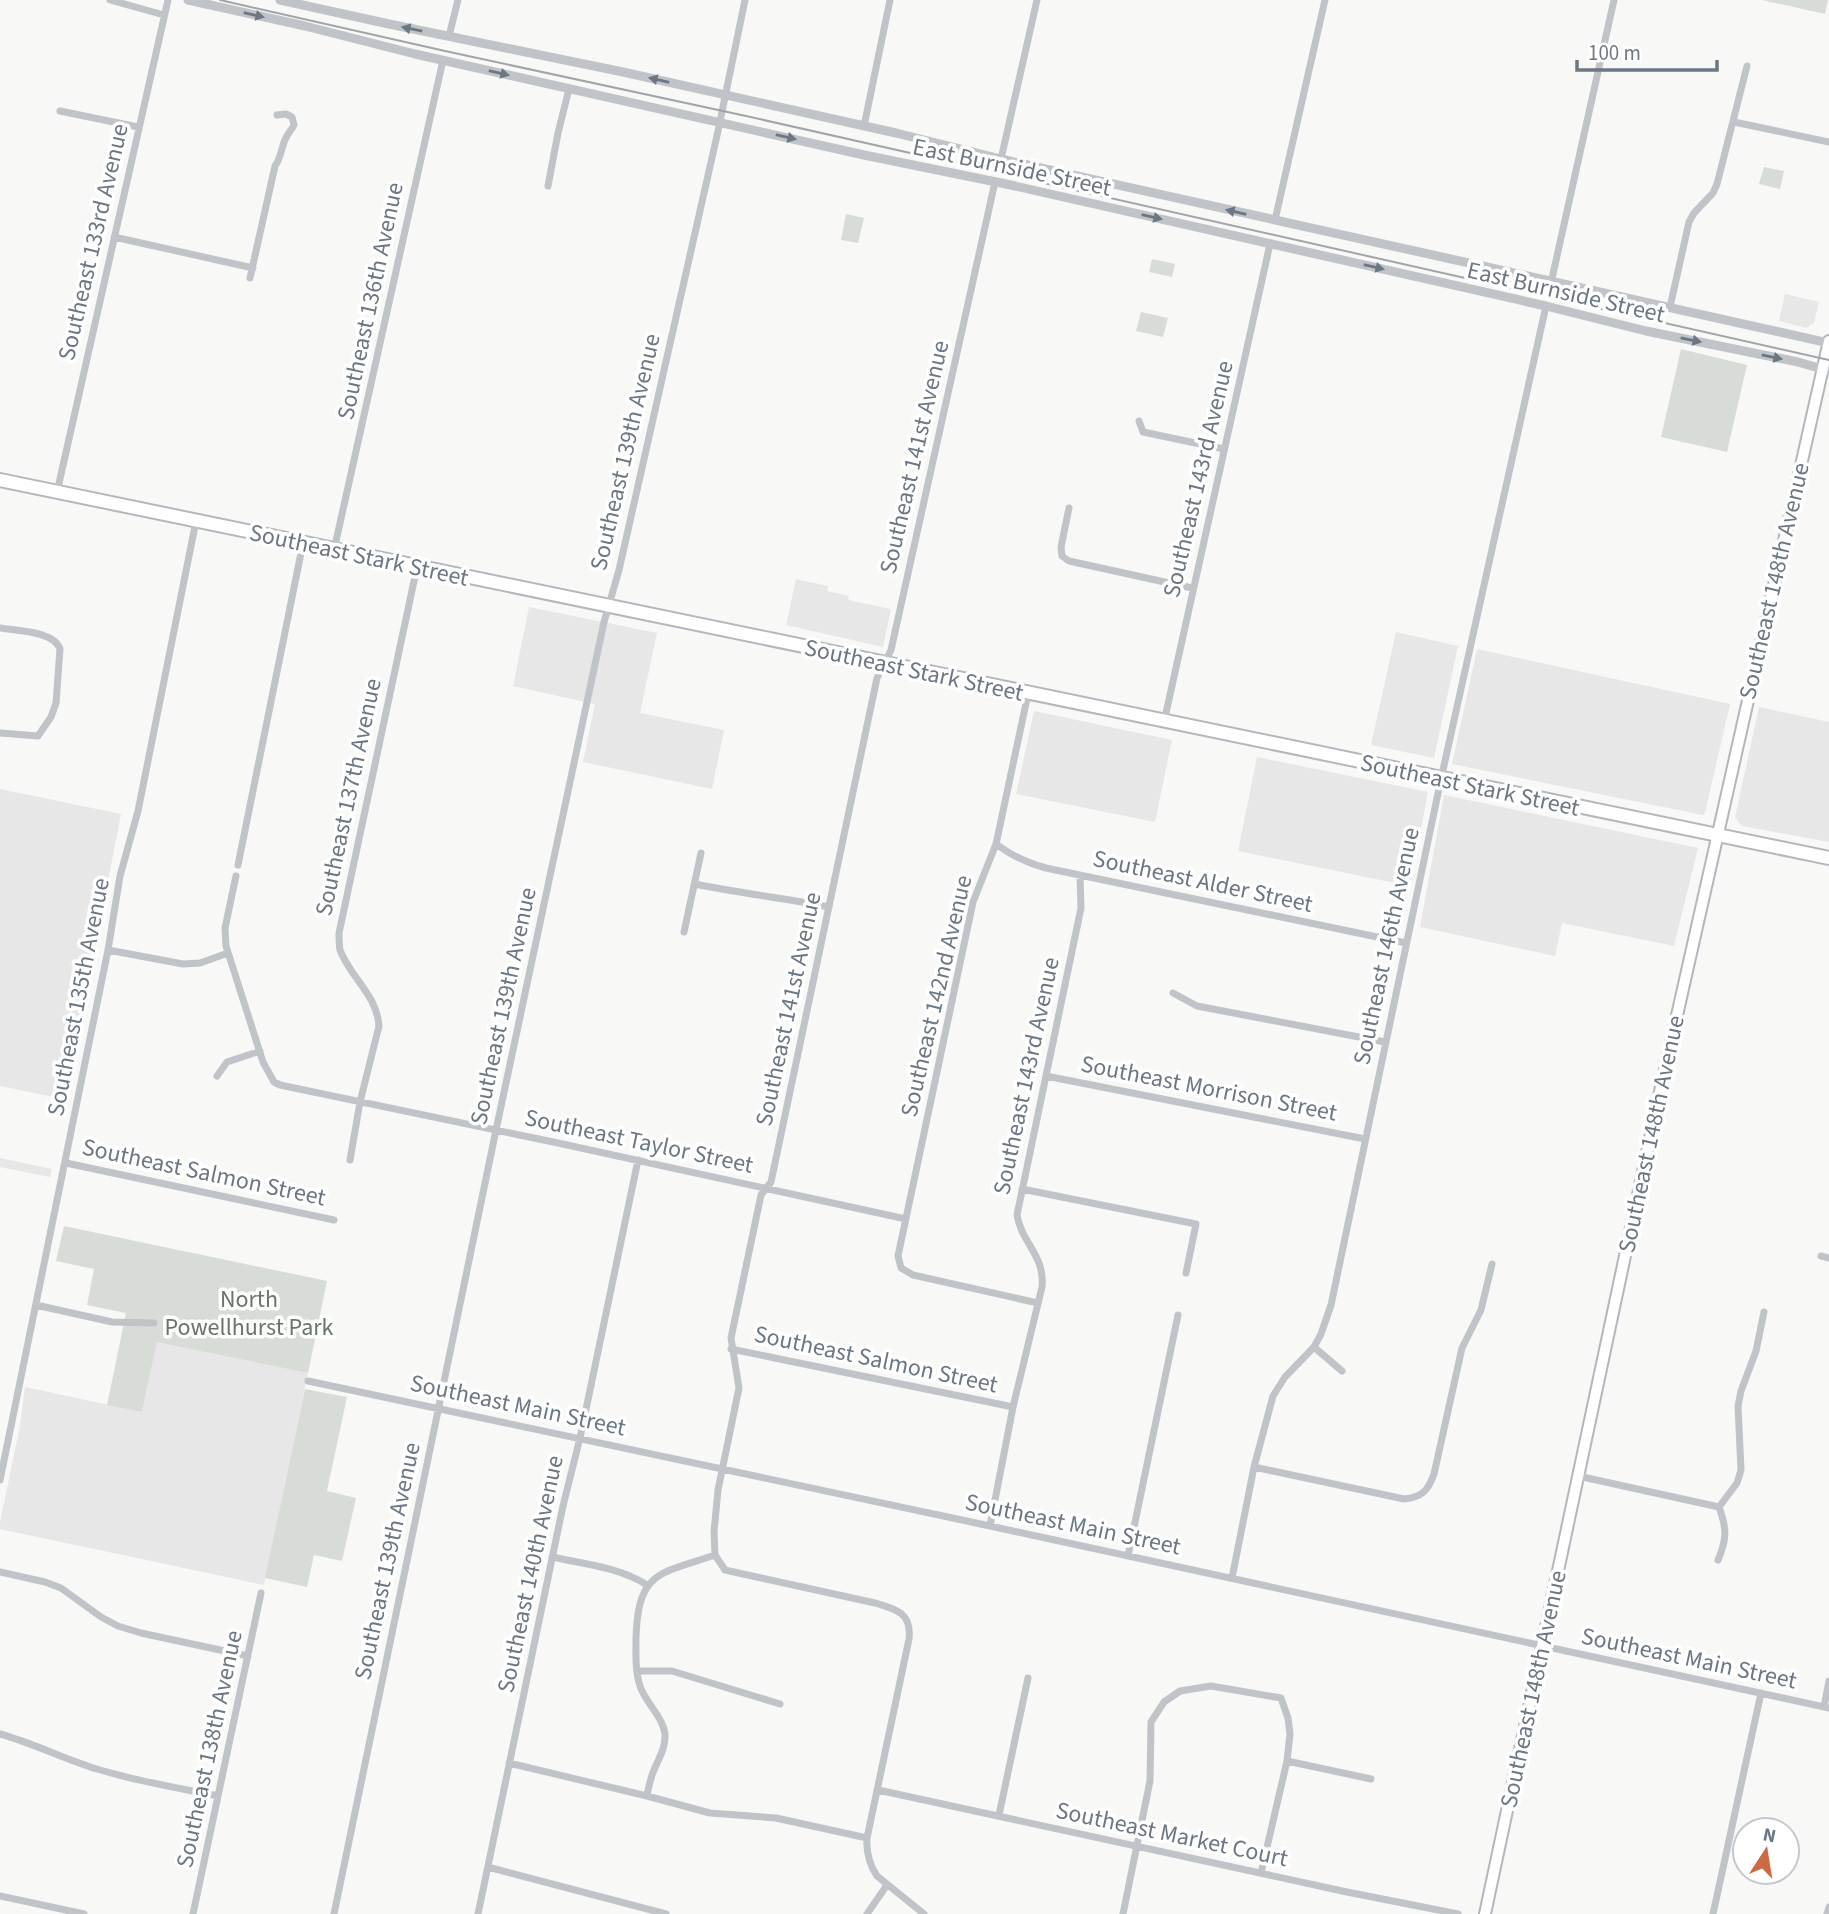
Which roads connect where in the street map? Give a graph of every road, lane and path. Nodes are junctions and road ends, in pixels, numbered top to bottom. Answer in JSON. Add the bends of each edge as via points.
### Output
{"nodes":[{"id":1,"x":110,"y":0,"type":"edge"},
{"id":2,"x":167,"y":0,"type":"edge"},
{"id":3,"x":188,"y":0,"type":"edge"},
{"id":4,"x":280,"y":0,"type":"edge"},
{"id":5,"x":458,"y":0,"type":"edge"},
{"id":6,"x":745,"y":0,"type":"edge"},
{"id":7,"x":890,"y":0,"type":"edge"},
{"id":8,"x":1037,"y":0,"type":"edge"},
{"id":9,"x":1325,"y":0,"type":"edge"},
{"id":10,"x":1614,"y":0,"type":"edge"},
{"id":11,"x":322,"y":5,"type":"edge"},
{"id":12,"x":164,"y":15,"type":"junction"},
{"id":13,"x":449,"y":36,"type":"junction"},
{"id":14,"x":443,"y":60,"type":"junction"},
{"id":15,"x":1747,"y":66,"type":"dead end"},
{"id":16,"x":569,"y":89,"type":"junction"},
{"id":17,"x":725,"y":95,"type":"junction"},
{"id":18,"x":60,"y":111,"type":"dead end"},
{"id":19,"x":277,"y":115,"type":"dead end"},
{"id":20,"x":720,"y":122,"type":"junction"},
{"id":21,"x":1734,"y":122,"type":"junction"},
{"id":22,"x":864,"y":126,"type":"junction"},
{"id":23,"x":138,"y":128,"type":"junction"},
{"id":24,"x":1829,"y":142,"type":"edge"},
{"id":25,"x":1001,"y":159,"type":"junction"},
{"id":26,"x":995,"y":181,"type":"junction"},
{"id":27,"x":548,"y":186,"type":"dead end"},
{"id":28,"x":1275,"y":220,"type":"junction"},
{"id":29,"x":114,"y":237,"type":"junction"},
{"id":30,"x":1270,"y":244,"type":"junction"},
{"id":31,"x":253,"y":268,"type":"junction"},
{"id":32,"x":250,"y":278,"type":"dead end"},
{"id":33,"x":1551,"y":283,"type":"junction"},
{"id":34,"x":1546,"y":306,"type":"junction"},
{"id":35,"x":1670,"y":307,"type":"junction"},
{"id":36,"x":1829,"y":343,"type":"edge"},
{"id":37,"x":1826,"y":370,"type":"edge"},
{"id":38,"x":1139,"y":421,"type":"dead end"},
{"id":39,"x":1224,"y":449,"type":"junction"},
{"id":40,"x":0,"y":480,"type":"edge"},
{"id":41,"x":57,"y":492,"type":"junction"},
{"id":42,"x":1069,"y":508,"type":"dead end"},
{"id":43,"x":196,"y":521,"type":"junction"},
{"id":44,"x":303,"y":543,"type":"junction"},
{"id":45,"x":334,"y":550,"type":"junction"},
{"id":46,"x":417,"y":567,"type":"junction"},
{"id":47,"x":1192,"y":588,"type":"junction"},
{"id":48,"x":609,"y":607,"type":"junction"},
{"id":49,"x":0,"y":628,"type":"edge"},
{"id":50,"x":884,"y":664,"type":"junction"},
{"id":51,"x":1028,"y":694,"type":"junction"},
{"id":52,"x":1164,"y":722,"type":"junction"},
{"id":53,"x":0,"y":733,"type":"edge"},
{"id":54,"x":1441,"y":779,"type":"junction"},
{"id":55,"x":1717,"y":836,"type":"junction"},
{"id":56,"x":996,"y":844,"type":"junction"},
{"id":57,"x":701,"y":853,"type":"dead end"},
{"id":58,"x":1829,"y":858,"type":"edge"},
{"id":59,"x":238,"y":864,"type":"dead end"},
{"id":60,"x":1080,"y":875,"type":"junction"},
{"id":61,"x":236,"y":876,"type":"dead end"},
{"id":62,"x":695,"y":884,"type":"junction"},
{"id":63,"x":829,"y":907,"type":"junction"},
{"id":64,"x":684,"y":932,"type":"dead end"},
{"id":65,"x":1406,"y":943,"type":"junction"},
{"id":66,"x":108,"y":950,"type":"junction"},
{"id":67,"x":228,"y":953,"type":"junction"},
{"id":68,"x":1173,"y":993,"type":"dead end"},
{"id":69,"x":1385,"y":1042,"type":"junction"},
{"id":70,"x":260,"y":1051,"type":"junction"},
{"id":71,"x":217,"y":1076,"type":"dead end"},
{"id":72,"x":1046,"y":1076,"type":"junction"},
{"id":73,"x":360,"y":1102,"type":"junction"},
{"id":74,"x":496,"y":1130,"type":"junction"},
{"id":75,"x":1366,"y":1139,"type":"junction"},
{"id":76,"x":350,"y":1160,"type":"dead end"},
{"id":77,"x":638,"y":1160,"type":"junction"},
{"id":78,"x":66,"y":1163,"type":"junction"},
{"id":79,"x":766,"y":1188,"type":"junction"},
{"id":80,"x":1021,"y":1189,"type":"junction"},
{"id":81,"x":906,"y":1219,"type":"junction"},
{"id":82,"x":334,"y":1220,"type":"dead end"},
{"id":83,"x":1492,"y":1264,"type":"dead end"},
{"id":84,"x":1186,"y":1273,"type":"dead end"},
{"id":85,"x":1038,"y":1303,"type":"junction"},
{"id":86,"x":36,"y":1305,"type":"junction"},
{"id":87,"x":1765,"y":1312,"type":"dead end"},
{"id":88,"x":1178,"y":1315,"type":"dead end"},
{"id":89,"x":154,"y":1324,"type":"dead end"},
{"id":90,"x":1314,"y":1347,"type":"junction"},
{"id":91,"x":731,"y":1349,"type":"junction"},
{"id":92,"x":1342,"y":1371,"type":"dead end"},
{"id":93,"x":308,"y":1381,"type":"dead end"},
{"id":94,"x":439,"y":1407,"type":"junction"},
{"id":95,"x":1013,"y":1407,"type":"junction"},
{"id":96,"x":580,"y":1438,"type":"junction"},
{"id":97,"x":1254,"y":1467,"type":"junction"},
{"id":98,"x":723,"y":1468,"type":"junction"},
{"id":99,"x":1578,"y":1476,"type":"junction"},
{"id":100,"x":0,"y":1480,"type":"edge"},
{"id":101,"x":1719,"y":1507,"type":"junction"},
{"id":102,"x":990,"y":1526,"type":"junction"},
{"id":103,"x":715,"y":1555,"type":"junction"},
{"id":104,"x":1128,"y":1556,"type":"junction"},
{"id":105,"x":552,"y":1557,"type":"junction"},
{"id":106,"x":1718,"y":1560,"type":"dead end"},
{"id":107,"x":0,"y":1572,"type":"edge"},
{"id":108,"x":1232,"y":1578,"type":"junction"},
{"id":109,"x":647,"y":1585,"type":"junction"},
{"id":110,"x":261,"y":1593,"type":"dead end"},
{"id":111,"x":1542,"y":1645,"type":"junction"},
{"id":112,"x":248,"y":1656,"type":"junction"},
{"id":113,"x":637,"y":1671,"type":"junction"},
{"id":114,"x":1028,"y":1678,"type":"dead end"},
{"id":115,"x":1829,"y":1681,"type":"edge"},
{"id":116,"x":1761,"y":1693,"type":"junction"},
{"id":117,"x":780,"y":1704,"type":"dead end"},
{"id":118,"x":1826,"y":1707,"type":"edge"},
{"id":119,"x":0,"y":1734,"type":"edge"},
{"id":120,"x":1287,"y":1761,"type":"junction"},
{"id":121,"x":509,"y":1763,"type":"junction"},
{"id":122,"x":1371,"y":1779,"type":"dead end"},
{"id":123,"x":878,"y":1790,"type":"junction"},
{"id":124,"x":218,"y":1796,"type":"junction"},
{"id":125,"x":647,"y":1796,"type":"junction"},
{"id":126,"x":999,"y":1815,"type":"junction"},
{"id":127,"x":867,"y":1838,"type":"junction"},
{"id":128,"x":1137,"y":1846,"type":"junction"},
{"id":129,"x":488,"y":1867,"type":"junction"},
{"id":130,"x":1261,"y":1873,"type":"junction"},
{"id":131,"x":887,"y":1885,"type":"junction"},
{"id":132,"x":0,"y":1896,"type":"edge"},
{"id":133,"x":1829,"y":1907,"type":"edge"},
{"id":134,"x":84,"y":1914,"type":"edge"},
{"id":135,"x":194,"y":1914,"type":"edge"},
{"id":136,"x":334,"y":1914,"type":"edge"},
{"id":137,"x":478,"y":1914,"type":"edge"},
{"id":138,"x":666,"y":1914,"type":"edge"},
{"id":139,"x":867,"y":1914,"type":"edge"},
{"id":140,"x":924,"y":1914,"type":"edge"},
{"id":141,"x":1123,"y":1914,"type":"edge"},
{"id":142,"x":1458,"y":1914,"type":"edge"},
{"id":143,"x":1485,"y":1914,"type":"edge"},
{"id":144,"x":1713,"y":1914,"type":"edge"},
{"id":145,"x":1828,"y":1914,"type":"edge"}],
"edges":[{"from":1,"to":12,"type":"street"},
{"from":2,"to":12,"type":"street","name":"Southeast 133rd Avenue"},
{"from":3,"to":14,"type":"street","name":"East Burnside Street","one_way":true},
{"from":4,"to":11,"type":"street","name":"East Burnside Street"},
{"from":5,"to":13,"type":"street"},
{"from":6,"to":17,"type":"street","name":"Southeast 139th Avenue"},
{"from":7,"to":22,"type":"street"},
{"from":8,"to":25,"type":"street"},
{"from":9,"to":28,"type":"street"},
{"from":10,"to":33,"type":"street"},
{"from":13,"to":11,"type":"street","name":"East Burnside Street","one_way":true},
{"from":12,"to":23,"type":"street","name":"Southeast 133rd Avenue"},
{"from":17,"to":13,"type":"street","name":"East Burnside Street","one_way":true},
{"from":14,"to":16,"type":"street","name":"East Burnside Street","one_way":true},
{"from":14,"to":45,"type":"street","name":"Southeast 136th Avenue"},
{"from":15,"to":21,"type":"street"},
{"from":16,"to":20,"type":"street","name":"East Burnside Street"},
{"from":16,"to":27,"type":"street"},
{"from":17,"to":20,"type":"street","name":"Southeast 139th Avenue"},
{"from":17,"to":22,"type":"street","name":"East Burnside Street"},
{"from":18,"to":23,"type":"street"},
{"from":19,"to":31,"type":"street","via":[[292,117],[294,125],[275,166]]},
{"from":20,"to":26,"type":"street","name":"East Burnside Street","one_way":true},
{"from":20,"to":48,"type":"street","name":"Southeast 139th Avenue"},
{"from":21,"to":24,"type":"street"},
{"from":21,"to":35,"type":"street","via":[[1713,193],[1689,222]]},
{"from":22,"to":25,"type":"street","name":"East Burnside Street"},
{"from":23,"to":29,"type":"street","name":"Southeast 133rd Avenue"},
{"from":28,"to":25,"type":"street","name":"East Burnside Street","one_way":true},
{"from":26,"to":30,"type":"street","name":"East Burnside Street","one_way":true},
{"from":26,"to":50,"type":"street","name":"Southeast 141st Avenue","via":[[891,650]]},
{"from":28,"to":33,"type":"street","name":"East Burnside Street"},
{"from":29,"to":31,"type":"street"},
{"from":29,"to":41,"type":"street","name":"Southeast 133rd Avenue"},
{"from":30,"to":34,"type":"street","name":"East Burnside Street","one_way":true},
{"from":30,"to":39,"type":"street","name":"Southeast 143rd Avenue"},
{"from":31,"to":32,"type":"street"},
{"from":33,"to":35,"type":"street","name":"East Burnside Street"},
{"from":34,"to":37,"type":"street","name":"East Burnside Street","one_way":true},
{"from":34,"to":54,"type":"street","name":"Southeast 146th Avenue"},
{"from":35,"to":36,"type":"street","name":"East Burnside Street"},
{"from":36,"to":37,"type":"main road","name":"Southeast 148th Avenue"},
{"from":37,"to":55,"type":"main road","name":"Southeast 148th Avenue"},
{"from":38,"to":39,"type":"street","via":[[1143,432]]},
{"from":39,"to":47,"type":"street","name":"Southeast 143rd Avenue"},
{"from":40,"to":41,"type":"main road","name":"Southeast Stark Street"},
{"from":41,"to":43,"type":"main road","name":"Southeast Stark Street"},
{"from":42,"to":47,"type":"street","via":[[1061,547],[1062,556],[1069,561]]},
{"from":43,"to":44,"type":"main road","name":"Southeast Stark Street"},
{"from":43,"to":66,"type":"street","name":"Southeast 135th Avenue"},
{"from":44,"to":45,"type":"main road","name":"Southeast Stark Street"},
{"from":44,"to":59,"type":"street"},
{"from":45,"to":46,"type":"main road","name":"Southeast Stark Street"},
{"from":46,"to":48,"type":"main road","name":"Southeast Stark Street"},
{"from":46,"to":73,"type":"street","name":"Southeast 137th Avenue","via":[[339,933],[339,948],[378,1014]]},
{"from":47,"to":52,"type":"street","name":"Southeast 143rd Avenue"},
{"from":48,"to":50,"type":"main road","name":"Southeast Stark Street"},
{"from":48,"to":74,"type":"street","name":"Southeast 139th Avenue"},
{"from":49,"to":53,"type":"street","via":[[48,636],[60,649],[56,703],[38,736]]},
{"from":50,"to":51,"type":"main road","name":"Southeast Stark Street"},
{"from":50,"to":63,"type":"street","name":"Southeast 141st Avenue","via":[[877,678]]},
{"from":51,"to":52,"type":"main road","name":"Southeast Stark Street"},
{"from":51,"to":56,"type":"street","name":"Southeast 142nd Avenue"},
{"from":52,"to":54,"type":"main road","name":"Southeast Stark Street"},
{"from":54,"to":55,"type":"main road","name":"Southeast Stark Street"},
{"from":54,"to":65,"type":"street","name":"Southeast 146th Avenue"},
{"from":55,"to":58,"type":"main road","name":"Southeast Stark Street"},
{"from":55,"to":99,"type":"main road","name":"Southeast 148th Avenue"},
{"from":56,"to":60,"type":"street","name":"Southeast Alder Street","via":[[1029,864]]},
{"from":56,"to":81,"type":"street","name":"Southeast 142nd Avenue","via":[[973,902]]},
{"from":57,"to":62,"type":"street"},
{"from":60,"to":65,"type":"street","name":"Southeast Alder Street"},
{"from":60,"to":72,"type":"street","name":"Southeast 143rd Avenue","via":[[1081,908]]},
{"from":61,"to":67,"type":"street","via":[[225,928]]},
{"from":62,"to":63,"type":"street"},
{"from":62,"to":64,"type":"street"},
{"from":63,"to":79,"type":"street","name":"Southeast 141st Avenue","via":[[771,1182]]},
{"from":65,"to":69,"type":"street","name":"Southeast 146th Avenue"},
{"from":66,"to":67,"type":"street","via":[[183,964]]},
{"from":66,"to":78,"type":"street","name":"Southeast 135th Avenue"},
{"from":67,"to":70,"type":"street"},
{"from":68,"to":69,"type":"street","via":[[1197,1006]]},
{"from":69,"to":75,"type":"street","name":"Southeast 146th Avenue"},
{"from":70,"to":71,"type":"street","via":[[227,1062]]},
{"from":70,"to":73,"type":"street","name":"Southeast Taylor Street","via":[[274,1082]]},
{"from":72,"to":75,"type":"street","name":"Southeast Morrison Street"},
{"from":72,"to":80,"type":"street","name":"Southeast 143rd Avenue"},
{"from":73,"to":74,"type":"street","name":"Southeast Taylor Street"},
{"from":73,"to":76,"type":"street"},
{"from":74,"to":77,"type":"street","name":"Southeast Taylor Street"},
{"from":74,"to":94,"type":"street","name":"Southeast 139th Avenue"},
{"from":75,"to":90,"type":"street","name":"Southeast 146th Avenue","via":[[1331,1305]]},
{"from":77,"to":79,"type":"street","name":"Southeast Taylor Street"},
{"from":77,"to":96,"type":"street","name":"Southeast 140th Avenue"},
{"from":78,"to":82,"type":"street","name":"Southeast Salmon Street"},
{"from":78,"to":86,"type":"street","name":"Southeast 135th Avenue"},
{"from":79,"to":81,"type":"street","name":"Southeast Taylor Street"},
{"from":79,"to":91,"type":"street","name":"Southeast 141st Avenue"},
{"from":80,"to":84,"type":"street","via":[[1196,1224]]},
{"from":80,"to":85,"type":"street","name":"Southeast 143rd Avenue","via":[[1019,1227],[1043,1275]]},
{"from":81,"to":85,"type":"street","name":"Southeast 142nd Avenue","via":[[898,1256],[901,1268],[913,1275]]},
{"from":83,"to":97,"type":"street","via":[[1482,1310],[1462,1348],[1434,1474],[1424,1492],[1404,1499]]},
{"from":85,"to":95,"type":"street","name":"Southeast 143rd Avenue"},
{"from":86,"to":89,"type":"street","via":[[112,1322]]},
{"from":86,"to":100,"type":"street","name":"Southeast 135th Avenue"},
{"from":87,"to":101,"type":"street","via":[[1738,1406],[1741,1470]]},
{"from":88,"to":104,"type":"street"},
{"from":90,"to":92,"type":"street"},
{"from":90,"to":97,"type":"street","name":"Southeast 146th Avenue","via":[[1273,1396]]},
{"from":91,"to":95,"type":"street","name":"Southeast Salmon Street"},
{"from":91,"to":98,"type":"street","name":"Southeast 141st Avenue","via":[[739,1388]]},
{"from":93,"to":94,"type":"street","name":"Southeast Main Street"},
{"from":94,"to":96,"type":"street","name":"Southeast Main Street"},
{"from":94,"to":136,"type":"street","name":"Southeast 139th Avenue"},
{"from":95,"to":102,"type":"street","name":"Southeast 143rd Avenue"},
{"from":96,"to":98,"type":"street","name":"Southeast Main Street"},
{"from":96,"to":105,"type":"street","name":"Southeast 140th Avenue"},
{"from":97,"to":108,"type":"street","name":"Southeast 146th Avenue"},
{"from":98,"to":102,"type":"street","name":"Southeast Main Street"},
{"from":98,"to":103,"type":"street","name":"Southeast 141st Avenue","via":[[715,1513]]},
{"from":99,"to":101,"type":"street"},
{"from":99,"to":111,"type":"main road","name":"Southeast 148th Avenue"},
{"from":101,"to":106,"type":"street","via":[[1726,1533]]},
{"from":102,"to":104,"type":"street","name":"Southeast Main Street"},
{"from":103,"to":109,"type":"street","via":[[662,1574]]},
{"from":103,"to":123,"type":"street","via":[[725,1570],[891,1608],[907,1620],[910,1633]]},
{"from":104,"to":108,"type":"street","name":"Southeast Main Street"},
{"from":105,"to":109,"type":"street","via":[[616,1571]]},
{"from":105,"to":121,"type":"street","name":"Southeast 140th Avenue"},
{"from":107,"to":112,"type":"street","via":[[61,1588],[118,1626]]},
{"from":108,"to":111,"type":"street","name":"Southeast Main Street"},
{"from":109,"to":113,"type":"street","via":[[639,1602]]},
{"from":110,"to":112,"type":"street","name":"Southeast 138th Avenue"},
{"from":111,"to":116,"type":"street","name":"Southeast Main Street"},
{"from":111,"to":143,"type":"main road","name":"Southeast 148th Avenue"},
{"from":112,"to":124,"type":"street","name":"Southeast 138th Avenue"},
{"from":113,"to":117,"type":"street","via":[[672,1671]]},
{"from":113,"to":125,"type":"street","via":[[640,1688],[664,1730],[665,1744]]},
{"from":114,"to":126,"type":"street"},
{"from":115,"to":118,"type":"street"},
{"from":116,"to":118,"type":"street","name":"Southeast Main Street"},
{"from":116,"to":144,"type":"street"},
{"from":119,"to":124,"type":"street","via":[[132,1779]]},
{"from":120,"to":122,"type":"street"},
{"from":120,"to":128,"type":"street","via":[[1290,1734],[1281,1698],[1211,1686],[1180,1691],[1164,1702],[1152,1722],[1150,1781]]},
{"from":120,"to":130,"type":"street"},
{"from":121,"to":125,"type":"street"},
{"from":121,"to":129,"type":"street","name":"Southeast 140th Avenue"},
{"from":123,"to":126,"type":"street","name":"Southeast Market Court"},
{"from":123,"to":127,"type":"street"},
{"from":124,"to":135,"type":"street","name":"Southeast 138th Avenue"},
{"from":125,"to":127,"type":"street","via":[[710,1813],[776,1818]]},
{"from":126,"to":128,"type":"street","name":"Southeast Market Court"},
{"from":127,"to":131,"type":"street","via":[[871,1867]]},
{"from":128,"to":130,"type":"street","name":"Southeast Market Court"},
{"from":128,"to":141,"type":"street"},
{"from":129,"to":137,"type":"street","name":"Southeast 140th Avenue"},
{"from":129,"to":138,"type":"street"},
{"from":130,"to":142,"type":"street","name":"Southeast Market Court"},
{"from":131,"to":139,"type":"street"},
{"from":131,"to":140,"type":"street"},
{"from":132,"to":134,"type":"street"},
{"from":133,"to":145,"type":"street"}]}
